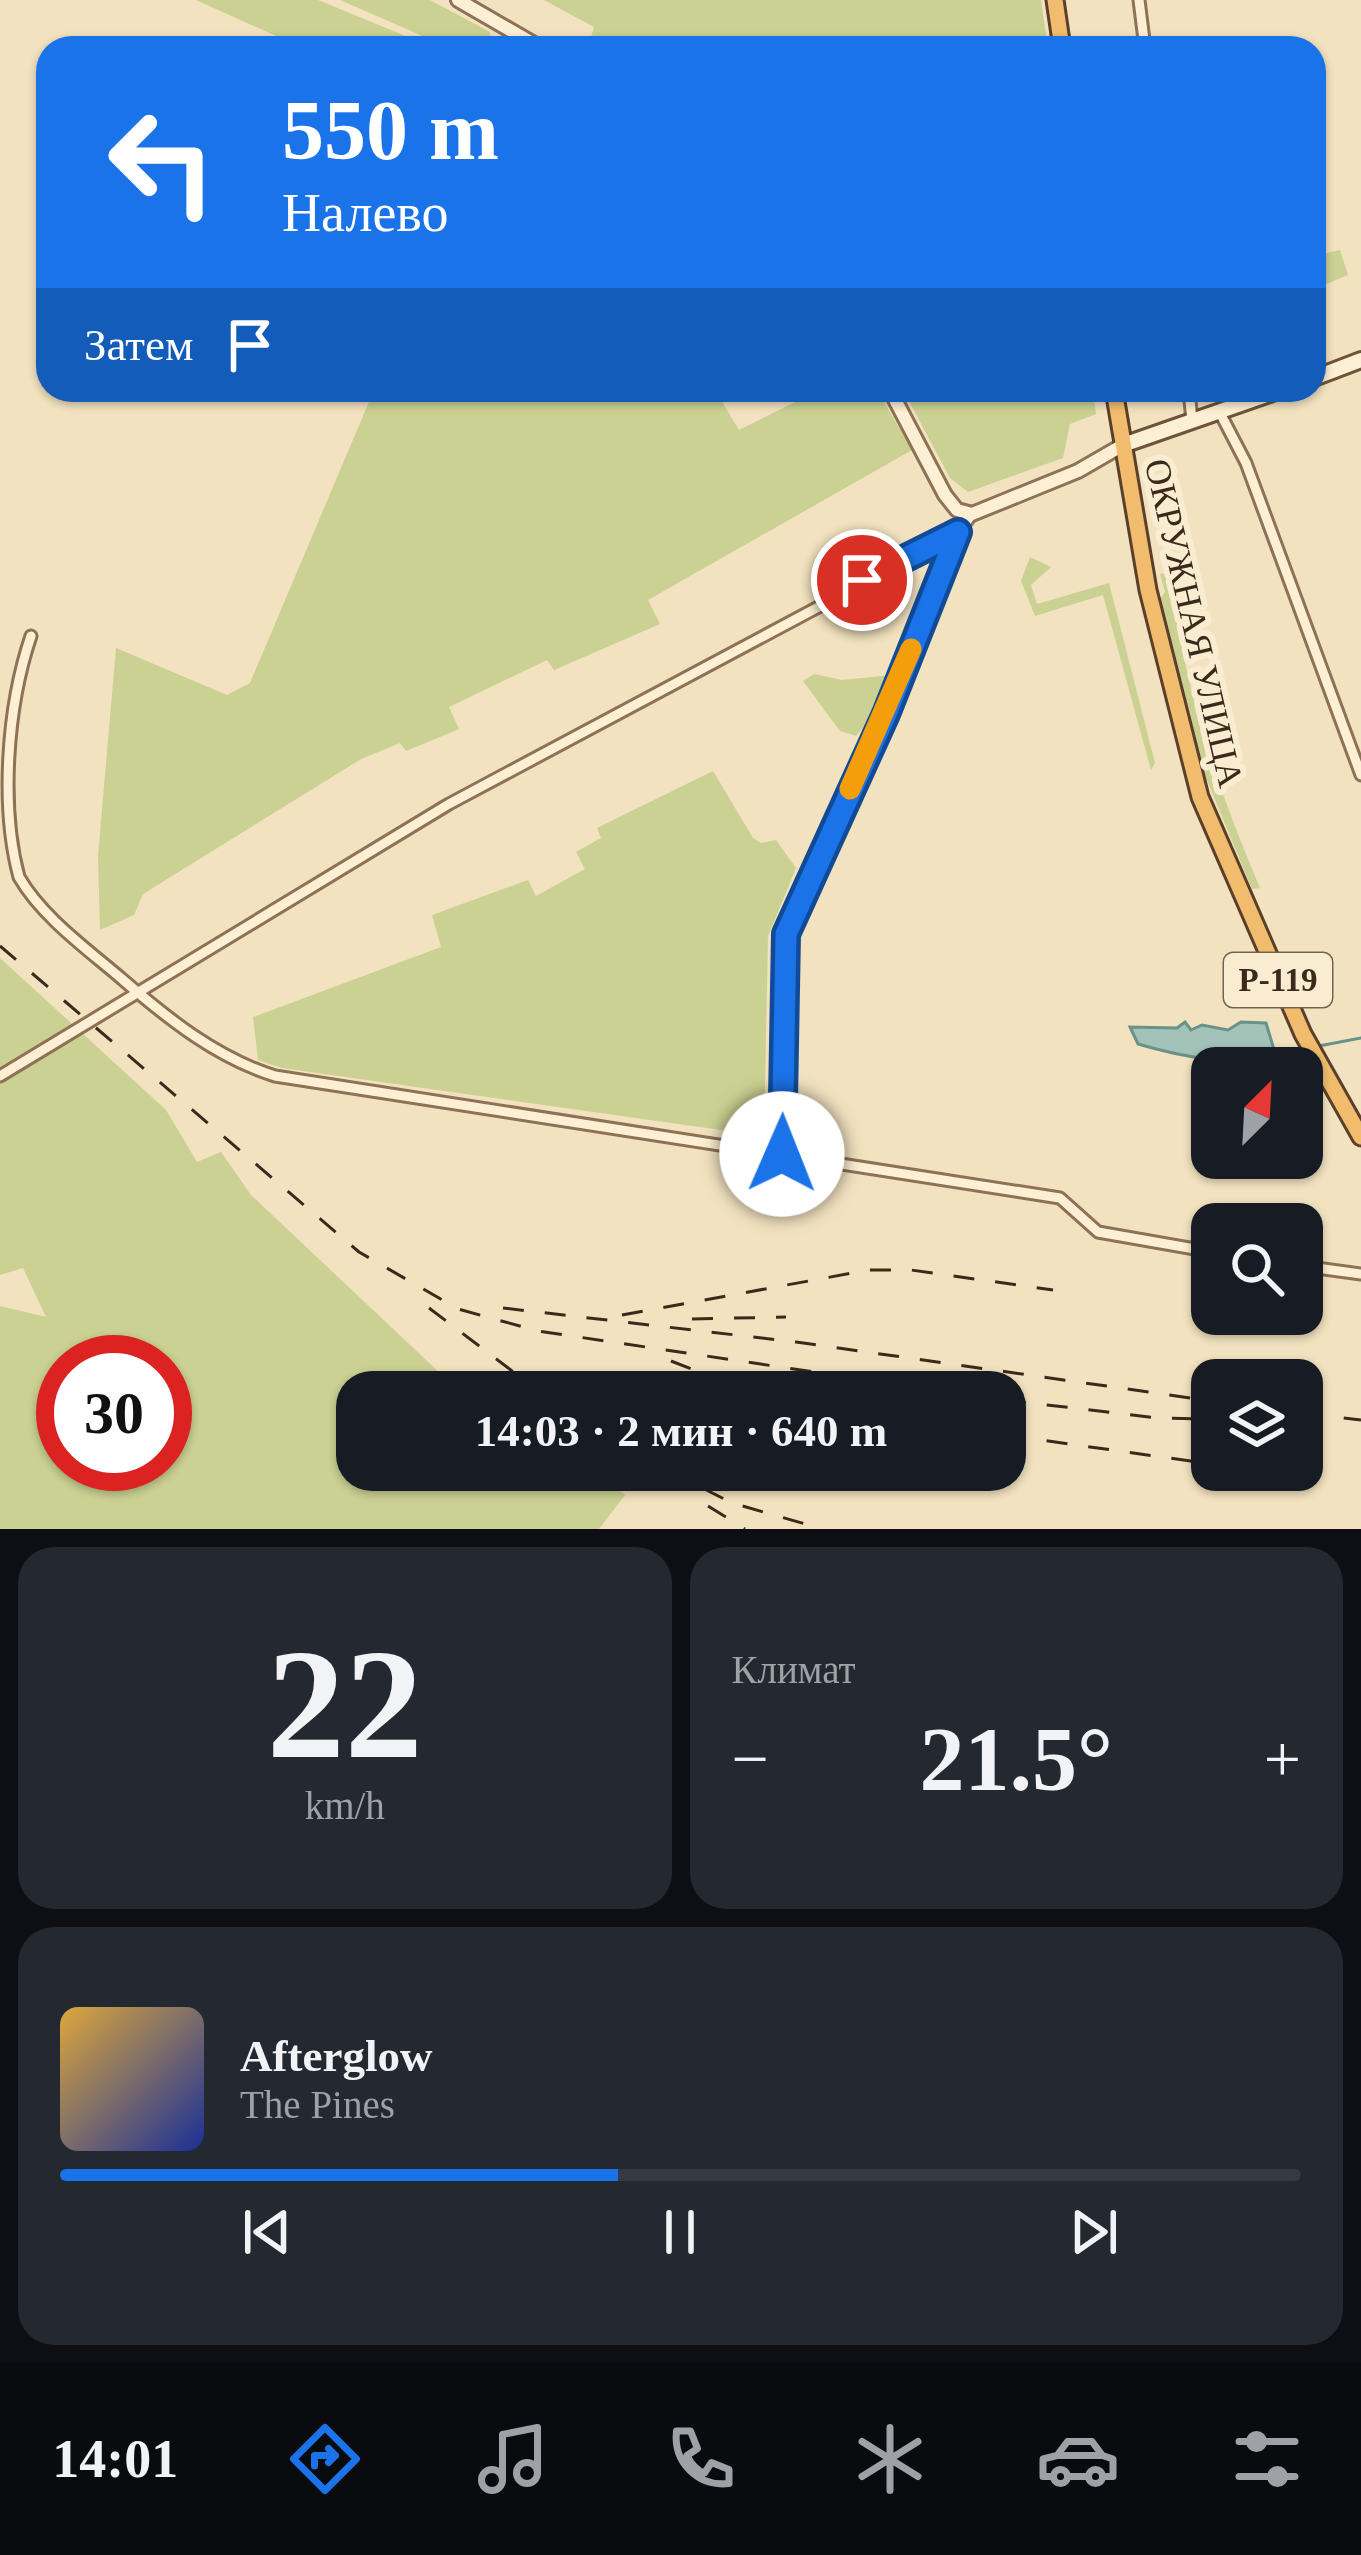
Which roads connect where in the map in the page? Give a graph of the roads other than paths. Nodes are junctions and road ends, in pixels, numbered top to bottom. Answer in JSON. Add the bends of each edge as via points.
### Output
{"nodes":[{"id":1,"x":458,"y":0,"type":"edge"},
{"id":2,"x":1055,"y":0,"type":"edge"},
{"id":3,"x":1139,"y":0,"type":"edge"},
{"id":4,"x":520,"y":36,"type":"edge"},
{"id":5,"x":1060,"y":36,"type":"edge"},
{"id":6,"x":1144,"y":36,"type":"edge"},
{"id":7,"x":1361,"y":360,"type":"edge"},
{"id":8,"x":1326,"y":373,"type":"edge"},
{"id":9,"x":896,"y":402,"type":"edge"},
{"id":10,"x":1116,"y":402,"type":"edge"},
{"id":11,"x":1190,"y":402,"type":"edge"},
{"id":12,"x":1246,"y":402,"type":"edge"},
{"id":13,"x":1219,"y":411,"type":"junction"},
{"id":14,"x":1192,"y":421,"type":"junction"},
{"id":15,"x":1123,"y":446,"type":"junction"},
{"id":16,"x":972,"y":514,"type":"junction"},
{"id":17,"x":958,"y":532,"type":"junction"},
{"id":18,"x":31,"y":636,"type":"dead end"},
{"id":19,"x":1361,"y":775,"type":"edge"},
{"id":20,"x":136,"y":991,"type":"junction"},
{"id":21,"x":0,"y":1076,"type":"edge"},
{"id":22,"x":1353,"y":1116,"type":"edge"},
{"id":23,"x":1361,"y":1137,"type":"edge"},
{"id":24,"x":782,"y":1154,"type":"junction"},
{"id":25,"x":1191,"y":1248,"type":"edge"},
{"id":26,"x":1323,"y":1268,"type":"edge"},
{"id":27,"x":1361,"y":1274,"type":"edge"}],
"edges":[{"from":1,"to":4,"type":"street"},
{"from":2,"to":5,"type":"highway"},
{"from":3,"to":6,"type":"street"},
{"from":7,"to":8,"type":"main road"},
{"from":9,"to":16,"type":"street","via":[[945,495]]},
{"from":10,"to":15,"type":"highway","number":"Р-119"},
{"from":11,"to":14,"type":"street"},
{"from":12,"to":13,"type":"main road"},
{"from":13,"to":14,"type":"main road"},
{"from":13,"to":19,"type":"street","via":[[1246,463]]},
{"from":14,"to":15,"type":"main road"},
{"from":15,"to":16,"type":"street"},
{"from":15,"to":22,"type":"highway","name":"ОКРУЖНАЯ УЛИЦА","number":"Р-119","via":[[1157,631],[1201,797],[1303,1034]]},
{"from":16,"to":17,"type":"street"},
{"from":17,"to":20,"type":"street","via":[[449,804]]},
{"from":17,"to":24,"type":"street","via":[[786,934]]},
{"from":18,"to":20,"type":"street","via":[[0,760],[1,821],[18,876],[63,929]]},
{"from":20,"to":21,"type":"street"},
{"from":20,"to":24,"type":"street","via":[[233,1063],[275,1076]]},
{"from":22,"to":23,"type":"highway","name":"ОКРУЖНАЯ УЛИЦА","number":"Р-119"},
{"from":24,"to":25,"type":"street","via":[[1060,1198],[1098,1232]]},
{"from":26,"to":27,"type":"street"}]}
